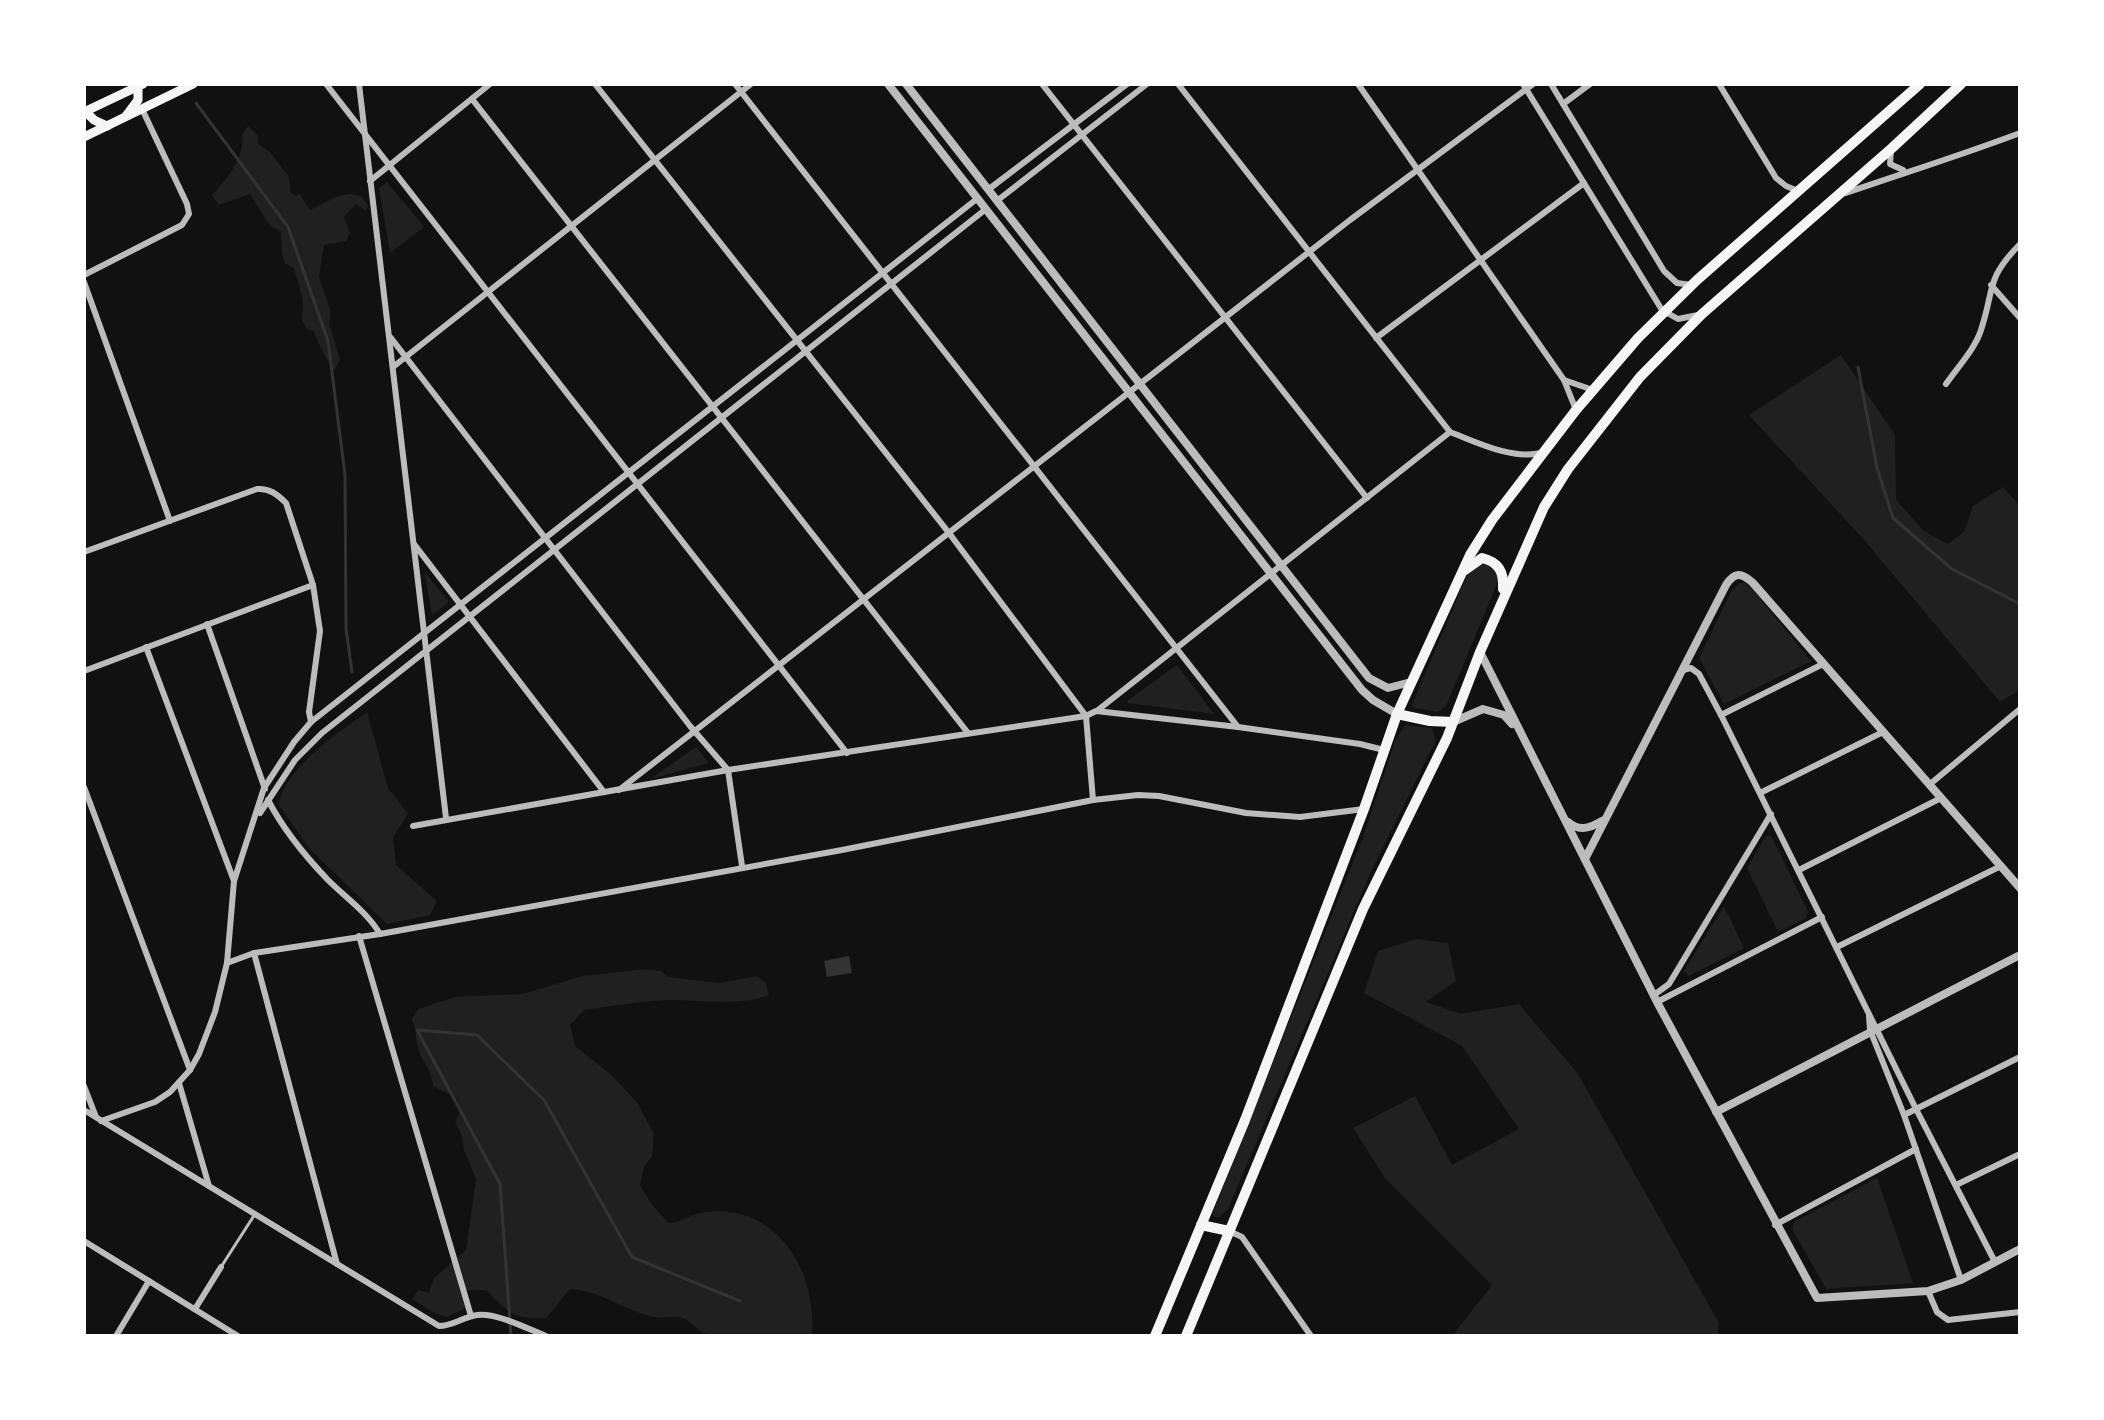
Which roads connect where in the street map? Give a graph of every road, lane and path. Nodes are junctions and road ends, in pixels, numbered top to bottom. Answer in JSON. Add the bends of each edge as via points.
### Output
{"nodes":[{"id":1,"x":193,"y":84,"type":"edge"},
{"id":2,"x":326,"y":84,"type":"edge"},
{"id":3,"x":359,"y":84,"type":"edge"},
{"id":4,"x":490,"y":84,"type":"edge"},
{"id":5,"x":595,"y":84,"type":"edge"},
{"id":6,"x":735,"y":84,"type":"edge"},
{"id":7,"x":751,"y":84,"type":"edge"},
{"id":8,"x":888,"y":84,"type":"edge"},
{"id":9,"x":906,"y":84,"type":"edge"},
{"id":10,"x":1042,"y":84,"type":"edge"},
{"id":11,"x":1127,"y":84,"type":"edge"},
{"id":12,"x":1147,"y":84,"type":"edge"},
{"id":13,"x":1178,"y":84,"type":"edge"},
{"id":14,"x":1358,"y":84,"type":"edge"},
{"id":15,"x":1551,"y":84,"type":"edge"},
{"id":16,"x":1590,"y":84,"type":"edge"},
{"id":17,"x":1719,"y":84,"type":"edge"},
{"id":18,"x":1920,"y":84,"type":"edge"},
{"id":19,"x":1961,"y":84,"type":"edge"},
{"id":20,"x":139,"y":85,"type":"edge"},
{"id":21,"x":1527,"y":85,"type":"edge"},
{"id":22,"x":741,"y":92,"type":"junction"},
{"id":23,"x":472,"y":99,"type":"junction"},
{"id":24,"x":1563,"y":104,"type":"junction"},
{"id":25,"x":142,"y":109,"type":"junction"},
{"id":26,"x":84,"y":110,"type":"edge"},
{"id":27,"x":125,"y":118,"type":"junction"},
{"id":28,"x":1074,"y":125,"type":"junction"},
{"id":29,"x":107,"y":126,"type":"junction"},
{"id":30,"x":364,"y":133,"type":"junction"},
{"id":31,"x":2020,"y":133,"type":"edge"},
{"id":32,"x":1081,"y":134,"type":"junction"},
{"id":33,"x":84,"y":137,"type":"edge"},
{"id":34,"x":1892,"y":148,"type":"junction"},
{"id":35,"x":655,"y":159,"type":"junction"},
{"id":36,"x":390,"y":166,"type":"junction"},
{"id":37,"x":1417,"y":170,"type":"junction"},
{"id":38,"x":1907,"y":171,"type":"junction"},
{"id":39,"x":370,"y":181,"type":"junction"},
{"id":40,"x":1584,"y":183,"type":"junction"},
{"id":41,"x":989,"y":189,"type":"junction"},
{"id":42,"x":1798,"y":191,"type":"junction"},
{"id":43,"x":1837,"y":196,"type":"junction"},
{"id":44,"x":978,"y":198,"type":"junction"},
{"id":45,"x":998,"y":200,"type":"junction"},
{"id":46,"x":986,"y":209,"type":"junction"},
{"id":47,"x":571,"y":226,"type":"junction"},
{"id":48,"x":2020,"y":244,"type":"edge"},
{"id":49,"x":1309,"y":252,"type":"junction"},
{"id":50,"x":1480,"y":261,"type":"junction"},
{"id":51,"x":881,"y":274,"type":"junction"},
{"id":52,"x":84,"y":275,"type":"edge"},
{"id":53,"x":84,"y":282,"type":"edge"},
{"id":54,"x":889,"y":285,"type":"junction"},
{"id":55,"x":1692,"y":285,"type":"junction"},
{"id":56,"x":1991,"y":285,"type":"junction"},
{"id":57,"x":488,"y":292,"type":"junction"},
{"id":58,"x":1665,"y":312,"type":"junction"},
{"id":59,"x":1702,"y":314,"type":"junction"},
{"id":60,"x":1225,"y":317,"type":"junction"},
{"id":61,"x":2020,"y":318,"type":"edge"},
{"id":62,"x":391,"y":338,"type":"junction"},
{"id":63,"x":1376,"y":338,"type":"junction"},
{"id":64,"x":796,"y":340,"type":"junction"},
{"id":65,"x":804,"y":352,"type":"junction"},
{"id":66,"x":406,"y":356,"type":"junction"},
{"id":67,"x":393,"y":367,"type":"junction"},
{"id":68,"x":1564,"y":380,"type":"junction"},
{"id":69,"x":1140,"y":384,"type":"junction"},
{"id":70,"x":1946,"y":384,"type":"dead end"},
{"id":71,"x":1593,"y":390,"type":"junction"},
{"id":72,"x":1130,"y":392,"type":"junction"},
{"id":73,"x":712,"y":406,"type":"junction"},
{"id":74,"x":1576,"y":410,"type":"junction"},
{"id":75,"x":721,"y":417,"type":"junction"},
{"id":76,"x":1450,"y":432,"type":"junction"},
{"id":77,"x":1544,"y":452,"type":"junction"},
{"id":78,"x":1034,"y":466,"type":"junction"},
{"id":79,"x":628,"y":472,"type":"junction"},
{"id":80,"x":637,"y":484,"type":"junction"},
{"id":81,"x":1367,"y":498,"type":"junction"},
{"id":82,"x":170,"y":521,"type":"junction"},
{"id":83,"x":949,"y":533,"type":"junction"},
{"id":84,"x":544,"y":538,"type":"junction"},
{"id":85,"x":414,"y":544,"type":"junction"},
{"id":86,"x":553,"y":550,"type":"junction"},
{"id":87,"x":84,"y":552,"type":"edge"},
{"id":88,"x":1283,"y":565,"type":"junction"},
{"id":89,"x":1272,"y":573,"type":"junction"},
{"id":90,"x":1459,"y":576,"type":"junction"},
{"id":91,"x":313,"y":585,"type":"junction"},
{"id":92,"x":863,"y":599,"type":"junction"},
{"id":93,"x":1502,"y":599,"type":"junction"},
{"id":94,"x":460,"y":605,"type":"junction"},
{"id":95,"x":469,"y":617,"type":"junction"},
{"id":96,"x":207,"y":624,"type":"junction"},
{"id":97,"x":424,"y":633,"type":"junction"},
{"id":98,"x":146,"y":647,"type":"junction"},
{"id":99,"x":1177,"y":649,"type":"junction"},
{"id":100,"x":426,"y":650,"type":"junction"},
{"id":101,"x":1480,"y":652,"type":"junction"},
{"id":102,"x":1823,"y":664,"type":"junction"},
{"id":103,"x":779,"y":665,"type":"junction"},
{"id":104,"x":84,"y":671,"type":"edge"},
{"id":105,"x":1682,"y":671,"type":"junction"},
{"id":106,"x":1411,"y":682,"type":"junction"},
{"id":107,"x":2020,"y":709,"type":"edge"},
{"id":108,"x":1096,"y":711,"type":"junction"},
{"id":109,"x":1397,"y":714,"type":"junction"},
{"id":110,"x":1721,"y":715,"type":"junction"},
{"id":111,"x":1086,"y":716,"type":"junction"},
{"id":112,"x":311,"y":722,"type":"junction"},
{"id":113,"x":1453,"y":722,"type":"junction"},
{"id":114,"x":1238,"y":727,"type":"junction"},
{"id":115,"x":694,"y":731,"type":"junction"},
{"id":116,"x":1883,"y":732,"type":"junction"},
{"id":117,"x":322,"y":733,"type":"junction"},
{"id":118,"x":968,"y":733,"type":"junction"},
{"id":119,"x":1521,"y":734,"type":"junction"},
{"id":120,"x":1384,"y":750,"type":"junction"},
{"id":121,"x":847,"y":753,"type":"junction"},
{"id":122,"x":728,"y":770,"type":"junction"},
{"id":123,"x":1929,"y":785,"type":"junction"},
{"id":124,"x":84,"y":787,"type":"edge"},
{"id":125,"x":264,"y":788,"type":"junction"},
{"id":126,"x":619,"y":790,"type":"junction"},
{"id":127,"x":604,"y":792,"type":"junction"},
{"id":128,"x":1760,"y":793,"type":"junction"},
{"id":129,"x":1941,"y":798,"type":"junction"},
{"id":130,"x":268,"y":800,"type":"junction"},
{"id":131,"x":1093,"y":800,"type":"junction"},
{"id":132,"x":1364,"y":809,"type":"junction"},
{"id":133,"x":1771,"y":814,"type":"junction"},
{"id":134,"x":1562,"y":817,"type":"junction"},
{"id":135,"x":446,"y":818,"type":"junction"},
{"id":136,"x":256,"y":820,"type":"junction"},
{"id":137,"x":1603,"y":821,"type":"junction"},
{"id":138,"x":413,"y":826,"type":"dead end"},
{"id":139,"x":1585,"y":859,"type":"junction"},
{"id":140,"x":742,"y":866,"type":"junction"},
{"id":141,"x":2001,"y":866,"type":"junction"},
{"id":142,"x":1799,"y":870,"type":"junction"},
{"id":143,"x":234,"y":881,"type":"junction"},
{"id":144,"x":2020,"y":888,"type":"edge"},
{"id":145,"x":1822,"y":917,"type":"junction"},
{"id":146,"x":380,"y":934,"type":"junction"},
{"id":147,"x":359,"y":936,"type":"junction"},
{"id":148,"x":1837,"y":947,"type":"junction"},
{"id":149,"x":254,"y":953,"type":"junction"},
{"id":150,"x":2020,"y":955,"type":"edge"},
{"id":151,"x":227,"y":963,"type":"junction"},
{"id":152,"x":1655,"y":999,"type":"junction"},
{"id":153,"x":1873,"y":1029,"type":"junction"},
{"id":154,"x":2020,"y":1057,"type":"edge"},
{"id":155,"x":190,"y":1070,"type":"junction"},
{"id":156,"x":179,"y":1083,"type":"junction"},
{"id":157,"x":84,"y":1086,"type":"edge"},
{"id":158,"x":1916,"y":1109,"type":"junction"},
{"id":159,"x":84,"y":1110,"type":"edge"},
{"id":160,"x":1716,"y":1112,"type":"junction"},
{"id":161,"x":1904,"y":1115,"type":"junction"},
{"id":162,"x":99,"y":1119,"type":"junction"},
{"id":163,"x":1916,"y":1149,"type":"junction"},
{"id":164,"x":2020,"y":1154,"type":"edge"},
{"id":165,"x":1956,"y":1185,"type":"junction"},
{"id":166,"x":209,"y":1186,"type":"junction"},
{"id":167,"x":255,"y":1214,"type":"junction"},
{"id":168,"x":1201,"y":1225,"type":"junction"},
{"id":169,"x":1775,"y":1225,"type":"junction"},
{"id":170,"x":1229,"y":1231,"type":"junction"},
{"id":171,"x":84,"y":1241,"type":"edge"},
{"id":172,"x":2020,"y":1249,"type":"edge"},
{"id":173,"x":1995,"y":1262,"type":"junction"},
{"id":174,"x":337,"y":1264,"type":"junction"},
{"id":175,"x":221,"y":1267,"type":"joint"},
{"id":176,"x":1961,"y":1280,"type":"junction"},
{"id":177,"x":149,"y":1281,"type":"junction"},
{"id":178,"x":1928,"y":1291,"type":"junction"},
{"id":179,"x":195,"y":1309,"type":"junction"},
{"id":180,"x":2020,"y":1312,"type":"edge"},
{"id":181,"x":471,"y":1316,"type":"junction"},
{"id":182,"x":116,"y":1336,"type":"edge"},
{"id":183,"x":238,"y":1336,"type":"edge"},
{"id":184,"x":546,"y":1336,"type":"edge"},
{"id":185,"x":1155,"y":1336,"type":"edge"},
{"id":186,"x":1186,"y":1336,"type":"edge"},
{"id":187,"x":1311,"y":1336,"type":"edge"}],
"edges":[{"from":1,"to":25,"type":"main road"},
{"from":2,"to":30,"type":"street"},
{"from":3,"to":30,"type":"street"},
{"from":4,"to":23,"type":"street"},
{"from":5,"to":35,"type":"street"},
{"from":6,"to":22,"type":"street"},
{"from":7,"to":22,"type":"street"},
{"from":8,"to":44,"type":"street"},
{"from":9,"to":41,"type":"street"},
{"from":10,"to":28,"type":"street"},
{"from":11,"to":28,"type":"street"},
{"from":12,"to":32,"type":"street"},
{"from":13,"to":49,"type":"street"},
{"from":14,"to":37,"type":"street"},
{"from":15,"to":24,"type":"street"},
{"from":16,"to":24,"type":"street"},
{"from":17,"to":42,"type":"street","via":[[1776,178]]},
{"from":18,"to":42,"type":"main road"},
{"from":19,"to":34,"type":"main road"},
{"from":20,"to":26,"type":"main road"},
{"from":20,"to":27,"type":"main road","via":[[138,100]]},
{"from":21,"to":37,"type":"street"},
{"from":21,"to":40,"type":"street"},
{"from":22,"to":35,"type":"street"},
{"from":22,"to":51,"type":"street"},
{"from":23,"to":36,"type":"street"},
{"from":23,"to":47,"type":"street"},
{"from":24,"to":55,"type":"street","via":[[1664,271],[1677,283]]},
{"from":25,"to":27,"type":"main road"},
{"from":25,"to":52,"type":"street","via":[[189,214],[182,225]]},
{"from":26,"to":29,"type":"main road"},
{"from":27,"to":29,"type":"main road"},
{"from":28,"to":32,"type":"street"},
{"from":28,"to":41,"type":"street"},
{"from":29,"to":33,"type":"main road"},
{"from":30,"to":36,"type":"street"},
{"from":30,"to":39,"type":"street"},
{"from":31,"to":38,"type":"street"},
{"from":32,"to":45,"type":"street"},
{"from":32,"to":60,"type":"street"},
{"from":34,"to":38,"type":"street","via":[[1890,164]]},
{"from":34,"to":43,"type":"main road"},
{"from":35,"to":47,"type":"street"},
{"from":35,"to":64,"type":"street"},
{"from":36,"to":39,"type":"street"},
{"from":36,"to":57,"type":"street"},
{"from":37,"to":49,"type":"street"},
{"from":37,"to":50,"type":"street"},
{"from":38,"to":43,"type":"street"},
{"from":39,"to":62,"type":"street"},
{"from":40,"to":50,"type":"street"},
{"from":40,"to":58,"type":"street"},
{"from":41,"to":44,"type":"street"},
{"from":41,"to":45,"type":"street"},
{"from":42,"to":55,"type":"main road"},
{"from":43,"to":59,"type":"main road"},
{"from":44,"to":46,"type":"street"},
{"from":44,"to":51,"type":"street"},
{"from":45,"to":46,"type":"street"},
{"from":45,"to":69,"type":"street"},
{"from":46,"to":54,"type":"street"},
{"from":46,"to":72,"type":"street"},
{"from":47,"to":57,"type":"street"},
{"from":47,"to":73,"type":"street"},
{"from":48,"to":56,"type":"street"},
{"from":49,"to":60,"type":"street"},
{"from":49,"to":63,"type":"street"},
{"from":50,"to":63,"type":"street"},
{"from":50,"to":68,"type":"street"},
{"from":51,"to":54,"type":"street"},
{"from":51,"to":64,"type":"street"},
{"from":53,"to":82,"type":"street"},
{"from":54,"to":65,"type":"street"},
{"from":54,"to":78,"type":"street"},
{"from":55,"to":58,"type":"main road"},
{"from":56,"to":61,"type":"street"},
{"from":56,"to":70,"type":"street","via":[[1981,333]]},
{"from":57,"to":66,"type":"street"},
{"from":57,"to":79,"type":"street"},
{"from":58,"to":59,"type":"street","via":[[1678,319]]},
{"from":58,"to":71,"type":"main road"},
{"from":59,"to":93,"type":"main road","via":[[1640,377],[1568,469],[1544,507]]},
{"from":60,"to":69,"type":"street"},
{"from":60,"to":81,"type":"street"},
{"from":62,"to":66,"type":"street"},
{"from":62,"to":67,"type":"street"},
{"from":63,"to":76,"type":"street"},
{"from":64,"to":65,"type":"street"},
{"from":64,"to":73,"type":"street"},
{"from":65,"to":75,"type":"street"},
{"from":65,"to":83,"type":"street"},
{"from":66,"to":67,"type":"street"},
{"from":66,"to":84,"type":"street"},
{"from":67,"to":85,"type":"street"},
{"from":68,"to":71,"type":"street"},
{"from":68,"to":74,"type":"street"},
{"from":69,"to":72,"type":"street"},
{"from":69,"to":88,"type":"street"},
{"from":71,"to":74,"type":"main road"},
{"from":72,"to":78,"type":"street"},
{"from":72,"to":89,"type":"street"},
{"from":73,"to":75,"type":"street"},
{"from":73,"to":79,"type":"street"},
{"from":74,"to":77,"type":"main road"},
{"from":75,"to":80,"type":"street"},
{"from":75,"to":92,"type":"street"},
{"from":76,"to":77,"type":"street","via":[[1514,452]]},
{"from":76,"to":81,"type":"street"},
{"from":77,"to":90,"type":"main road","via":[[1492,520]]},
{"from":78,"to":83,"type":"street"},
{"from":78,"to":99,"type":"street"},
{"from":79,"to":80,"type":"street"},
{"from":79,"to":84,"type":"street"},
{"from":80,"to":86,"type":"street"},
{"from":80,"to":103,"type":"street"},
{"from":81,"to":88,"type":"street"},
{"from":82,"to":87,"type":"street"},
{"from":82,"to":91,"type":"street","via":[[257,489],[273,492],[286,503]]},
{"from":83,"to":92,"type":"street"},
{"from":83,"to":111,"type":"street"},
{"from":84,"to":86,"type":"street"},
{"from":84,"to":94,"type":"street"},
{"from":85,"to":94,"type":"street"},
{"from":85,"to":97,"type":"street"},
{"from":86,"to":95,"type":"street"},
{"from":86,"to":115,"type":"street"},
{"from":88,"to":89,"type":"street"},
{"from":88,"to":106,"type":"street","via":[[1373,682],[1388,688]]},
{"from":89,"to":99,"type":"street"},
{"from":89,"to":109,"type":"street","via":[[1362,690]]},
{"from":90,"to":93,"type":"main road","via":[[1482,558],[1492,560],[1504,579]]},
{"from":90,"to":106,"type":"main road"},
{"from":91,"to":96,"type":"street"},
{"from":91,"to":112,"type":"street","via":[[320,631]]},
{"from":92,"to":103,"type":"street"},
{"from":92,"to":118,"type":"street"},
{"from":93,"to":101,"type":"main road"},
{"from":94,"to":95,"type":"street"},
{"from":94,"to":97,"type":"street"},
{"from":95,"to":100,"type":"street"},
{"from":95,"to":127,"type":"street"},
{"from":96,"to":98,"type":"street"},
{"from":96,"to":125,"type":"street"},
{"from":97,"to":100,"type":"street"},
{"from":97,"to":112,"type":"street"},
{"from":98,"to":104,"type":"street"},
{"from":98,"to":143,"type":"street"},
{"from":99,"to":108,"type":"street"},
{"from":99,"to":114,"type":"street"},
{"from":100,"to":117,"type":"street"},
{"from":100,"to":135,"type":"street"},
{"from":101,"to":113,"type":"main road"},
{"from":101,"to":119,"type":"street"},
{"from":102,"to":105,"type":"street","via":[[1753,583],[1737,574],[1726,585]]},
{"from":102,"to":110,"type":"street"},
{"from":102,"to":116,"type":"street"},
{"from":103,"to":115,"type":"street"},
{"from":103,"to":121,"type":"street"},
{"from":105,"to":110,"type":"street","via":[[1691,668],[1699,674]]},
{"from":105,"to":137,"type":"street"},
{"from":106,"to":109,"type":"main road"},
{"from":107,"to":123,"type":"street"},
{"from":108,"to":111,"type":"street"},
{"from":108,"to":114,"type":"street"},
{"from":109,"to":113,"type":"main road"},
{"from":109,"to":120,"type":"main road"},
{"from":110,"to":128,"type":"street"},
{"from":111,"to":118,"type":"street"},
{"from":111,"to":131,"type":"street"},
{"from":112,"to":117,"type":"street"},
{"from":112,"to":125,"type":"street"},
{"from":113,"to":119,"type":"street","via":[[1488,709],[1504,715]]},
{"from":113,"to":170,"type":"main road","via":[[1363,909]]},
{"from":114,"to":120,"type":"street"},
{"from":115,"to":122,"type":"street"},
{"from":115,"to":126,"type":"street"},
{"from":116,"to":123,"type":"street"},
{"from":116,"to":128,"type":"street"},
{"from":117,"to":130,"type":"street","via":[[295,760]]},
{"from":118,"to":121,"type":"street"},
{"from":119,"to":134,"type":"street"},
{"from":120,"to":132,"type":"main road"},
{"from":121,"to":122,"type":"street"},
{"from":122,"to":126,"type":"street"},
{"from":122,"to":140,"type":"street"},
{"from":123,"to":129,"type":"street"},
{"from":124,"to":155,"type":"street"},
{"from":125,"to":130,"type":"street"},
{"from":125,"to":136,"type":"street"},
{"from":126,"to":127,"type":"street"},
{"from":127,"to":135,"type":"street"},
{"from":128,"to":133,"type":"street"},
{"from":129,"to":141,"type":"street"},
{"from":129,"to":142,"type":"street"},
{"from":130,"to":136,"type":"street"},
{"from":130,"to":146,"type":"street","via":[[301,849]]},
{"from":131,"to":132,"type":"street","via":[[1159,796],[1300,817]]},
{"from":131,"to":140,"type":"street"},
{"from":132,"to":168,"type":"main road"},
{"from":133,"to":142,"type":"street"},
{"from":133,"to":152,"type":"street"},
{"from":134,"to":137,"type":"street","via":[[1576,828]]},
{"from":134,"to":139,"type":"street"},
{"from":135,"to":138,"type":"street"},
{"from":136,"to":143,"type":"street"},
{"from":137,"to":139,"type":"street"},
{"from":139,"to":152,"type":"street"},
{"from":140,"to":146,"type":"street"},
{"from":141,"to":144,"type":"street"},
{"from":141,"to":148,"type":"street"},
{"from":142,"to":145,"type":"street"},
{"from":143,"to":151,"type":"street"},
{"from":145,"to":148,"type":"street"},
{"from":145,"to":152,"type":"street"},
{"from":146,"to":147,"type":"street"},
{"from":147,"to":149,"type":"street"},
{"from":147,"to":181,"type":"street"},
{"from":148,"to":153,"type":"street"},
{"from":149,"to":151,"type":"street"},
{"from":149,"to":174,"type":"street"},
{"from":150,"to":153,"type":"street"},
{"from":151,"to":155,"type":"street","via":[[215,1012]]},
{"from":152,"to":160,"type":"street"},
{"from":153,"to":158,"type":"street"},
{"from":153,"to":160,"type":"street"},
{"from":153,"to":161,"type":"street"},
{"from":154,"to":158,"type":"street"},
{"from":155,"to":156,"type":"street"},
{"from":156,"to":162,"type":"street","via":[[155,1102]]},
{"from":156,"to":166,"type":"street"},
{"from":157,"to":162,"type":"street"},
{"from":158,"to":161,"type":"street"},
{"from":158,"to":165,"type":"street"},
{"from":159,"to":162,"type":"street"},
{"from":160,"to":169,"type":"street"},
{"from":161,"to":163,"type":"street"},
{"from":162,"to":166,"type":"street"},
{"from":163,"to":169,"type":"street"},
{"from":163,"to":176,"type":"street"},
{"from":164,"to":165,"type":"street"},
{"from":165,"to":173,"type":"street"},
{"from":166,"to":167,"type":"street"},
{"from":167,"to":174,"type":"street"},
{"from":167,"to":175,"type":"lane"},
{"from":168,"to":170,"type":"main road"},
{"from":168,"to":185,"type":"main road"},
{"from":169,"to":178,"type":"street","via":[[1817,1298]]},
{"from":170,"to":186,"type":"main road"},
{"from":170,"to":187,"type":"street","via":[[1242,1237]]},
{"from":171,"to":177,"type":"street"},
{"from":172,"to":173,"type":"street"},
{"from":173,"to":176,"type":"street"},
{"from":174,"to":181,"type":"street","via":[[439,1326]]},
{"from":175,"to":179,"type":"street"},
{"from":176,"to":178,"type":"street"},
{"from":177,"to":179,"type":"street"},
{"from":177,"to":182,"type":"street"},
{"from":178,"to":180,"type":"street","via":[[1937,1312],[1948,1320]]},
{"from":179,"to":183,"type":"street"},
{"from":181,"to":184,"type":"street","via":[[488,1314]]}]}
